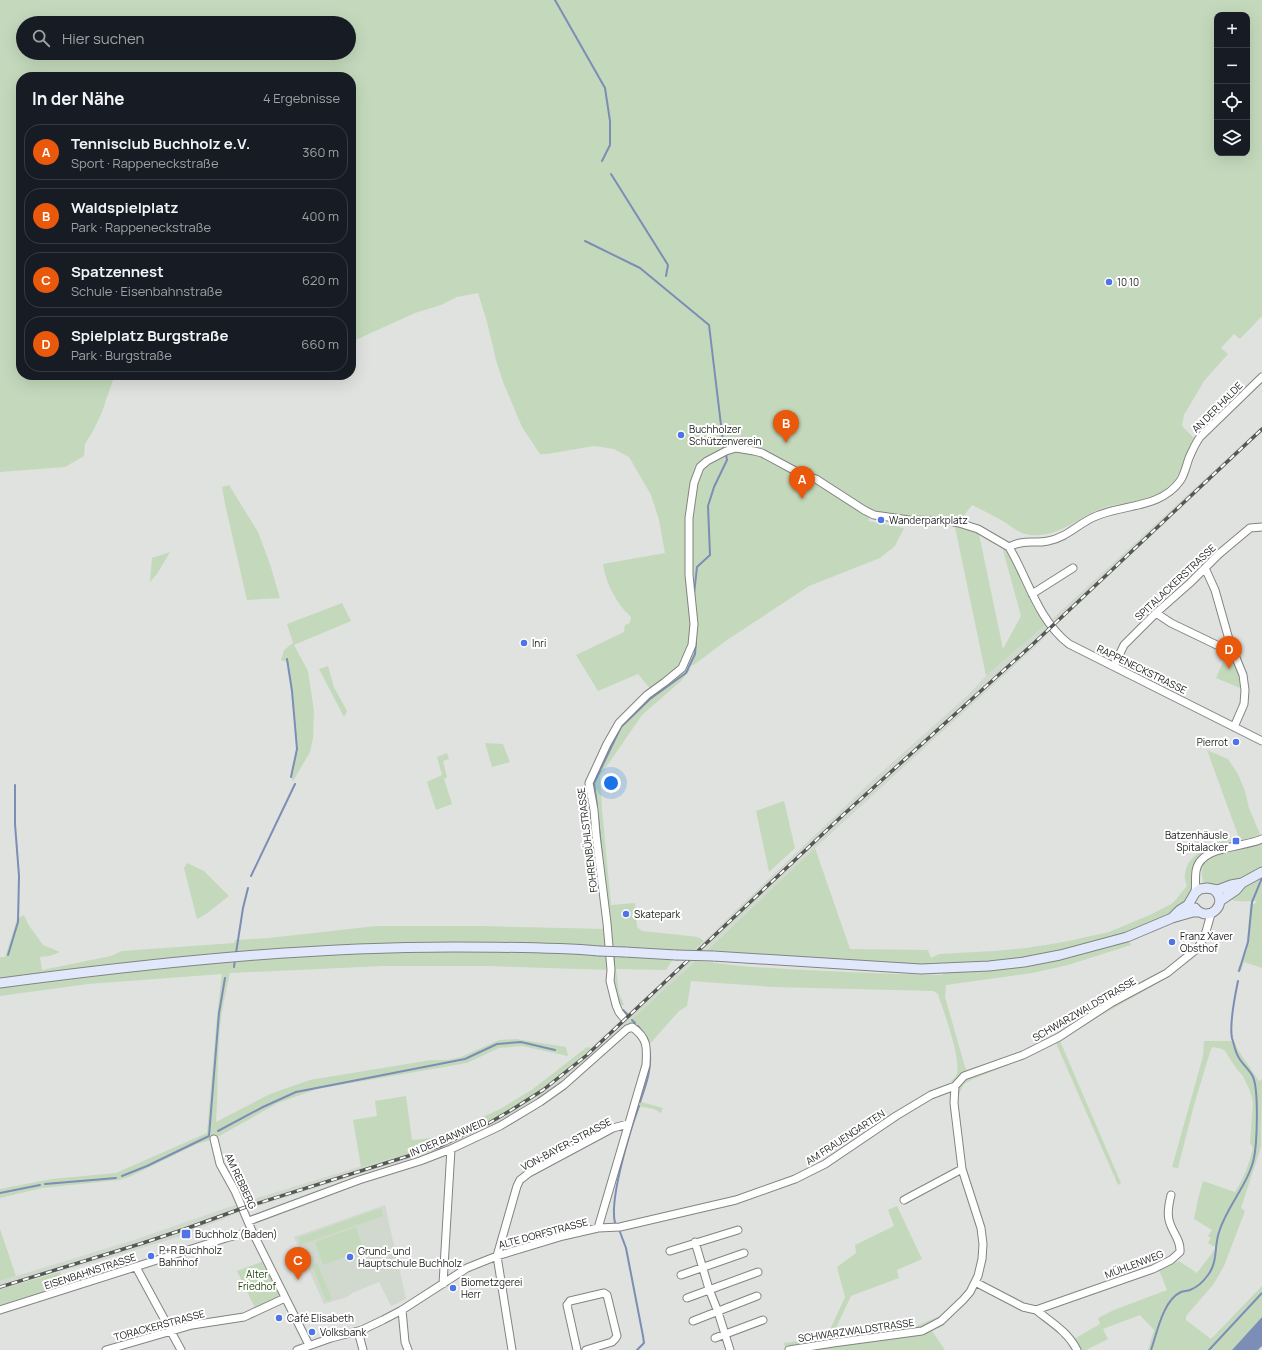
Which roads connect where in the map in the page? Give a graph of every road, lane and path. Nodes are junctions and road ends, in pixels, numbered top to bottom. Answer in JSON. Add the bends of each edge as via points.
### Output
{"nodes":[{"id":1,"x":1262,"y":377,"type":"edge"},
{"id":2,"x":1262,"y":527,"type":"edge"},
{"id":3,"x":1009,"y":547,"type":"junction"},
{"id":4,"x":1073,"y":568,"type":"dead end"},
{"id":5,"x":1205,"y":568,"type":"junction"},
{"id":6,"x":1032,"y":594,"type":"junction"},
{"id":7,"x":1156,"y":613,"type":"junction"},
{"id":8,"x":1230,"y":643,"type":"junction"},
{"id":9,"x":1114,"y":666,"type":"junction"},
{"id":10,"x":1234,"y":727,"type":"junction"},
{"id":11,"x":1262,"y":741,"type":"edge"},
{"id":12,"x":1262,"y":839,"type":"edge"},
{"id":13,"x":1260,"y":873,"type":"edge"},
{"id":14,"x":1196,"y":879,"type":"junction"},
{"id":15,"x":1242,"y":883,"type":"junction"},
{"id":16,"x":1209,"y":888,"type":"junction"},
{"id":17,"x":1194,"y":895,"type":"junction"},
{"id":18,"x":1220,"y":901,"type":"junction"},
{"id":19,"x":1203,"y":913,"type":"junction"},
{"id":20,"x":1172,"y":918,"type":"junction"},
{"id":21,"x":0,"y":983,"type":"edge"},
{"id":22,"x":623,"y":1017,"type":"dead end"},
{"id":23,"x":955,"y":1086,"type":"junction"},
{"id":24,"x":628,"y":1124,"type":"junction"},
{"id":25,"x":214,"y":1139,"type":"dead end"},
{"id":26,"x":451,"y":1149,"type":"junction"},
{"id":27,"x":962,"y":1169,"type":"junction"},
{"id":28,"x":1171,"y":1195,"type":"dead end"},
{"id":29,"x":904,"y":1200,"type":"dead end"},
{"id":30,"x":649,"y":1219,"type":"joint"},
{"id":31,"x":249,"y":1221,"type":"junction"},
{"id":32,"x":598,"y":1228,"type":"junction"},
{"id":33,"x":738,"y":1230,"type":"dead end"},
{"id":34,"x":252,"y":1231,"type":"junction"},
{"id":35,"x":695,"y":1242,"type":"junction"},
{"id":36,"x":670,"y":1251,"type":"dead end"},
{"id":37,"x":744,"y":1253,"type":"dead end"},
{"id":38,"x":497,"y":1256,"type":"junction"},
{"id":39,"x":702,"y":1266,"type":"junction"},
{"id":40,"x":136,"y":1268,"type":"junction"},
{"id":41,"x":758,"y":1272,"type":"dead end"},
{"id":42,"x":681,"y":1275,"type":"dead end"},
{"id":43,"x":975,"y":1282,"type":"junction"},
{"id":44,"x":444,"y":1284,"type":"junction"},
{"id":45,"x":709,"y":1289,"type":"junction"},
{"id":46,"x":757,"y":1296,"type":"dead end"},
{"id":47,"x":285,"y":1298,"type":"junction"},
{"id":48,"x":687,"y":1298,"type":"dead end"},
{"id":49,"x":0,"y":1310,"type":"edge"},
{"id":50,"x":402,"y":1310,"type":"junction"},
{"id":51,"x":1036,"y":1310,"type":"junction"},
{"id":52,"x":718,"y":1312,"type":"junction"},
{"id":53,"x":763,"y":1320,"type":"dead end"},
{"id":54,"x":693,"y":1321,"type":"dead end"},
{"id":55,"x":171,"y":1331,"type":"junction"},
{"id":56,"x":358,"y":1331,"type":"junction"},
{"id":57,"x":726,"y":1335,"type":"junction"},
{"id":58,"x":715,"y":1338,"type":"dead end"},
{"id":59,"x":309,"y":1345,"type":"junction"},
{"id":60,"x":106,"y":1350,"type":"edge"},
{"id":61,"x":181,"y":1350,"type":"edge"},
{"id":62,"x":297,"y":1350,"type":"edge"},
{"id":63,"x":363,"y":1350,"type":"edge"},
{"id":64,"x":408,"y":1350,"type":"edge"},
{"id":65,"x":512,"y":1350,"type":"edge"},
{"id":66,"x":577,"y":1350,"type":"edge"},
{"id":67,"x":586,"y":1350,"type":"edge"},
{"id":68,"x":730,"y":1350,"type":"edge"},
{"id":69,"x":789,"y":1350,"type":"edge"},
{"id":70,"x":1077,"y":1350,"type":"edge"}],
"edges":[{"from":1,"to":3,"type":"street","name":"AN DER HALDE","via":[[1200,437],[1180,482],[1168,493],[1142,505],[1106,512],[1065,535],[1048,541],[1025,541]]},
{"from":2,"to":5,"type":"street","name":"SPITALACKERSTRASSE","via":[[1250,528]]},
{"from":3,"to":6,"type":"street","name":"RAPPENECKSTRASSE"},
{"from":3,"to":22,"type":"street","name":"FOHRENBÜHLSTRASSE","via":[[959,523],[874,515],[816,479],[762,453],[736,448],[725,451],[700,467],[694,483],[689,518],[689,575],[694,624],[692,645],[682,668],[647,694],[619,723],[589,784],[607,923],[610,981],[616,1005]]},
{"from":4,"to":6,"type":"street"},
{"from":5,"to":7,"type":"street","name":"SPITALACKERSTRASSE"},
{"from":5,"to":8,"type":"street","via":[[1215,590]]},
{"from":6,"to":9,"type":"street","name":"RAPPENECKSTRASSE","via":[[1062,638]]},
{"from":7,"to":8,"type":"street","via":[[1223,648]]},
{"from":7,"to":9,"type":"street","name":"SPITALACKERSTRASSE","via":[[1124,645]]},
{"from":8,"to":10,"type":"street","via":[[1243,675],[1245,690],[1244,704]]},
{"from":9,"to":10,"type":"street","name":"RAPPENECKSTRASSE"},
{"from":10,"to":11,"type":"street","name":"RAPPENECKSTRASSE"},
{"from":12,"to":14,"type":"street","via":[[1211,853],[1198,866]]},
{"from":13,"to":15,"type":"main road"},
{"from":14,"to":16,"type":"street"},
{"from":14,"to":17,"type":"street"},
{"from":15,"to":16,"type":"main road","via":[[1218,890]]},
{"from":15,"to":18,"type":"main road"},
{"from":16,"to":17,"type":"main road"},
{"from":16,"to":18,"type":"main road"},
{"from":17,"to":19,"type":"main road","via":[[1193,906]]},
{"from":17,"to":20,"type":"main road","via":[[1188,905]]},
{"from":18,"to":19,"type":"main road","via":[[1217,909]]},
{"from":19,"to":20,"type":"main road","via":[[1193,912]]},
{"from":19,"to":23,"type":"street","name":"SCHWARZWALDSTRASSE","via":[[1207,928],[1202,942],[1168,973],[1111,1003],[1059,1037],[1023,1055],[964,1076]]},
{"from":20,"to":21,"type":"main road","bridge":true,"via":[[1127,936],[1060,956],[989,966],[942,969],[569,949],[412,947],[335,949],[221,957],[127,966]]},
{"from":23,"to":27,"type":"street","name":"SCHWARZWALDSTRASSE","via":[[954,1103]]},
{"from":23,"to":30,"type":"street","name":"AM FRAUENGARTEN","via":[[925,1099],[824,1164],[795,1179],[736,1200]]},
{"from":24,"to":26,"type":"street","name":"IN DER BANNWEID","via":[[646,1065],[647,1049],[644,1039],[632,1027],[540,1102],[500,1126]]},
{"from":24,"to":32,"type":"street"},
{"from":24,"to":38,"type":"street","name":"VON-BAYER-STRASSE","via":[[613,1128],[520,1180]]},
{"from":25,"to":31,"type":"street","name":"AM REBBERG","via":[[220,1164]]},
{"from":26,"to":31,"type":"street","name":"IN DER BANNWEID"},
{"from":26,"to":44,"type":"street"},
{"from":27,"to":29,"type":"street"},
{"from":27,"to":43,"type":"street","name":"SCHWARZWALDSTRASSE","via":[[981,1228],[983,1244],[982,1259]]},
{"from":28,"to":51,"type":"street","name":"MÜHLENWEG","via":[[1169,1220],[1180,1244],[1180,1252],[1171,1260],[1153,1269]]},
{"from":30,"to":32,"type":"street","name":"ALTE DORFSTRASSE","via":[[618,1227]]},
{"from":31,"to":34,"type":"street","name":"AM REBBERG"},
{"from":32,"to":38,"type":"street","name":"ALTE DORFSTRASSE"},
{"from":33,"to":35,"type":"street"},
{"from":34,"to":40,"type":"street","name":"EISENBAHNSTRASSE"},
{"from":34,"to":47,"type":"street"},
{"from":35,"to":36,"type":"street"},
{"from":35,"to":39,"type":"street"},
{"from":37,"to":39,"type":"street"},
{"from":38,"to":44,"type":"street","name":"ALTE DORFSTRASSE","via":[[467,1268]]},
{"from":38,"to":65,"type":"street","name":"VON-BAYER-STRASSE"},
{"from":39,"to":42,"type":"street"},
{"from":39,"to":45,"type":"street"},
{"from":40,"to":49,"type":"street","name":"EISENBAHNSTRASSE"},
{"from":40,"to":55,"type":"street"},
{"from":41,"to":45,"type":"street"},
{"from":43,"to":51,"type":"street","via":[[1023,1307]]},
{"from":43,"to":69,"type":"street","name":"SCHWARZWALDSTRASSE","via":[[970,1292],[941,1321],[922,1331]]},
{"from":44,"to":50,"type":"street","name":"ALTE DORFSTRASSE"},
{"from":45,"to":48,"type":"street"},
{"from":45,"to":52,"type":"street"},
{"from":46,"to":52,"type":"street"},
{"from":47,"to":55,"type":"street","name":"TORACKERSTRASSE","via":[[244,1317]]},
{"from":47,"to":59,"type":"street"},
{"from":50,"to":56,"type":"street","name":"ALTE DORFSTRASSE"},
{"from":50,"to":64,"type":"street"},
{"from":51,"to":70,"type":"street","via":[[1061,1330]]},
{"from":52,"to":54,"type":"street"},
{"from":52,"to":57,"type":"street"},
{"from":53,"to":57,"type":"street"},
{"from":55,"to":60,"type":"street","name":"TORACKERSTRASSE"},
{"from":55,"to":61,"type":"street"},
{"from":56,"to":59,"type":"street","name":"ALTE DORFSTRASSE"},
{"from":56,"to":63,"type":"street"},
{"from":57,"to":58,"type":"street"},
{"from":57,"to":68,"type":"street"},
{"from":59,"to":62,"type":"street","name":"ALTE DORFSTRASSE"},
{"from":66,"to":67,"type":"street","via":[[567,1305],[570,1301],[607,1294],[617,1336],[612,1342]]}]}
